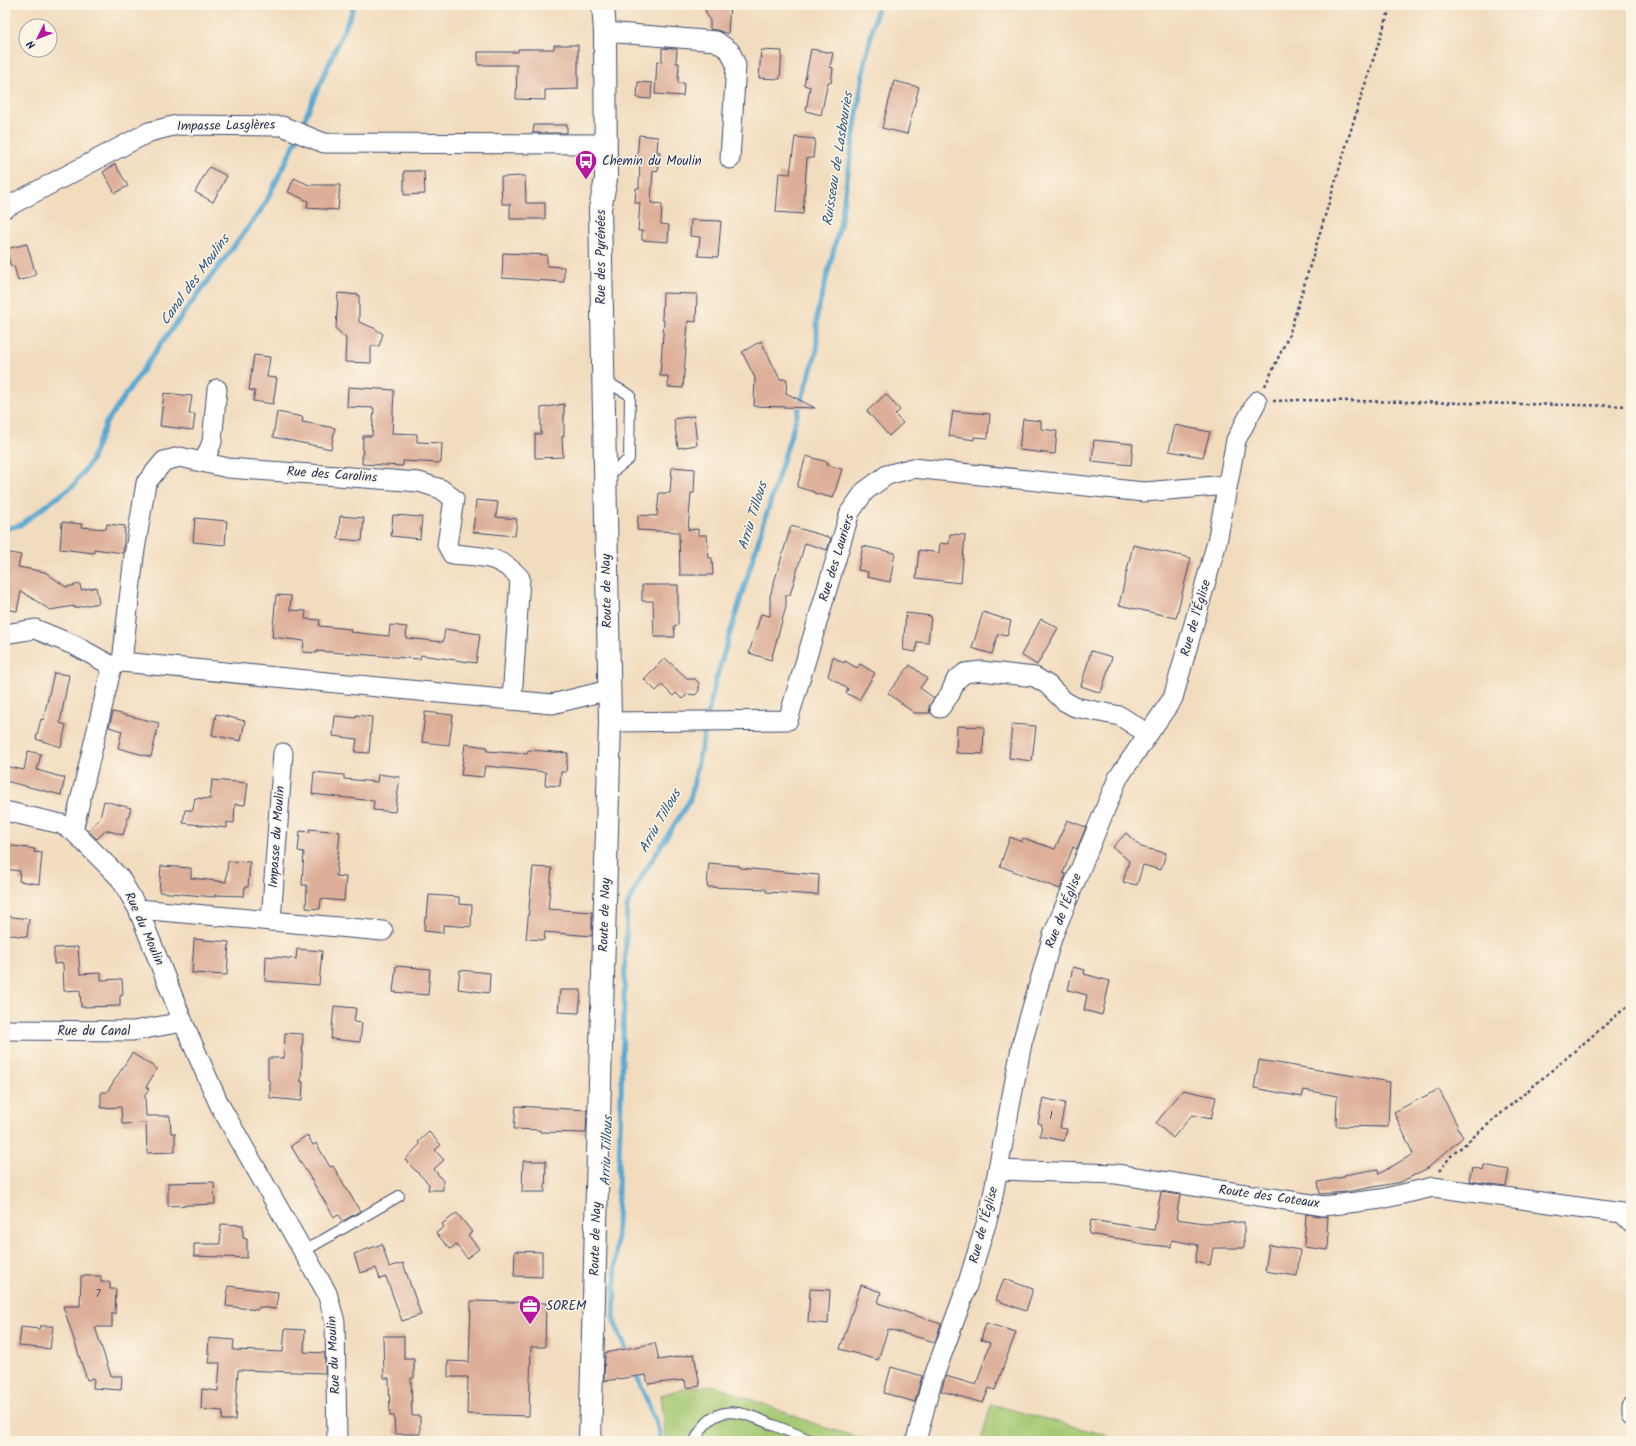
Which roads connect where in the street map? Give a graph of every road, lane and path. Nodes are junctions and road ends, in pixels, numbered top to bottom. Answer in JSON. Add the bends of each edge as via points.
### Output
{"nodes":[{"id":1,"x":603,"y":5,"type":"edge"},
{"id":2,"x":1391,"y":5,"type":"edge"},
{"id":3,"x":606,"y":32,"type":"junction"},
{"id":4,"x":606,"y":144,"type":"junction"},
{"id":5,"x":730,"y":159,"type":"dead end"},
{"id":6,"x":5,"y":208,"type":"edge"},
{"id":7,"x":603,"y":384,"type":"joint"},
{"id":8,"x":217,"y":389,"type":"dead end"},
{"id":9,"x":1257,"y":401,"type":"junction"},
{"id":10,"x":1631,"y":406,"type":"edge"},
{"id":11,"x":204,"y":462,"type":"junction"},
{"id":12,"x":1227,"y":485,"type":"junction"},
{"id":13,"x":5,"y":634,"type":"edge"},
{"id":14,"x":117,"y":664,"type":"junction"},
{"id":15,"x":609,"y":690,"type":"junction"},
{"id":16,"x":512,"y":700,"type":"junction"},
{"id":17,"x":940,"y":708,"type":"dead end"},
{"id":18,"x":610,"y":722,"type":"junction"},
{"id":19,"x":1148,"y":734,"type":"junction"},
{"id":20,"x":283,"y":753,"type":"dead end"},
{"id":21,"x":5,"y":811,"type":"edge"},
{"id":22,"x":73,"y":831,"type":"junction"},
{"id":23,"x":138,"y":910,"type":"junction"},
{"id":24,"x":271,"y":921,"type":"junction"},
{"id":25,"x":383,"y":931,"type":"dead end"},
{"id":26,"x":1631,"y":1002,"type":"edge"},
{"id":27,"x":183,"y":1022,"type":"junction"},
{"id":28,"x":5,"y":1030,"type":"edge"},
{"id":29,"x":998,"y":1170,"type":"junction"},
{"id":30,"x":1425,"y":1189,"type":"junction"},
{"id":31,"x":399,"y":1196,"type":"dead end"},
{"id":32,"x":1631,"y":1222,"type":"edge"},
{"id":33,"x":304,"y":1251,"type":"junction"},
{"id":34,"x":1631,"y":1407,"type":"edge"},
{"id":35,"x":1631,"y":1414,"type":"edge"},
{"id":36,"x":337,"y":1441,"type":"edge"},
{"id":37,"x":590,"y":1441,"type":"edge"},
{"id":38,"x":695,"y":1441,"type":"edge"},
{"id":39,"x":811,"y":1441,"type":"edge"},
{"id":40,"x":916,"y":1441,"type":"edge"}],
"edges":[{"from":1,"to":3,"type":"main road","name":"Rue des Pyrénées"},
{"from":2,"to":9,"type":"path","via":[[1289,335]]},
{"from":3,"to":4,"type":"main road","name":"Rue des Pyrénées"},
{"from":3,"to":5,"type":"street","via":[[716,41],[730,51],[736,65]]},
{"from":4,"to":6,"type":"street","name":"Impasse Lasglères","via":[[324,143],[282,126],[177,125],[149,132]]},
{"from":4,"to":7,"type":"main road","name":"Rue des Pyrénées","via":[[606,179],[600,209]]},
{"from":7,"to":15,"type":"main road","name":"Route de Nay"},
{"from":8,"to":11,"type":"street","via":[[212,442]]},
{"from":9,"to":10,"type":"path"},
{"from":9,"to":12,"type":"street","name":"Rue de l'Église","via":[[1236,440]]},
{"from":11,"to":14,"type":"street","name":"Rue des Carolins","via":[[180,457],[164,461],[146,483]]},
{"from":11,"to":16,"type":"street","name":"Rue des Carolins","via":[[228,468],[419,482],[441,489],[454,499],[447,545],[452,554],[492,558],[509,566],[520,578]]},
{"from":12,"to":18,"type":"street","name":"Rue des Lauriers","via":[[1144,492],[913,468],[887,475],[865,491],[850,512],[788,720]]},
{"from":12,"to":19,"type":"street","name":"Rue de l'Église","via":[[1217,542],[1173,698]]},
{"from":13,"to":14,"type":"street","via":[[35,630]]},
{"from":14,"to":16,"type":"street"},
{"from":14,"to":22,"type":"street"},
{"from":15,"to":16,"type":"street","via":[[552,704]]},
{"from":15,"to":18,"type":"main road","name":"Route de Nay"},
{"from":17,"to":19,"type":"street","via":[[956,680],[965,673],[981,671],[1035,677],[1075,707],[1120,716]]},
{"from":18,"to":37,"type":"main road","name":"Route de Nay"},
{"from":19,"to":29,"type":"street","name":"Rue de l'Église","via":[[1118,778],[1053,935],[1022,1044]]},
{"from":20,"to":24,"type":"street","name":"Impasse du Moulin"},
{"from":21,"to":22,"type":"street","name":"Rue du Moulin","via":[[61,824]]},
{"from":22,"to":23,"type":"street","name":"Rue du Moulin","via":[[120,878]]},
{"from":23,"to":24,"type":"street"},
{"from":23,"to":27,"type":"street","name":"Rue du Moulin"},
{"from":24,"to":25,"type":"street"},
{"from":26,"to":30,"type":"path","via":[[1451,1156]]},
{"from":27,"to":28,"type":"street","name":"Rue du Canal","via":[[133,1031]]},
{"from":27,"to":33,"type":"street","name":"Rue du Moulin","via":[[219,1104]]},
{"from":29,"to":30,"type":"street","name":"Route des Coteaux","via":[[1116,1174],[1324,1206],[1381,1199]]},
{"from":29,"to":40,"type":"street","name":"Rue de l'Église","via":[[990,1211],[966,1289],[932,1384]]},
{"from":30,"to":32,"type":"street","name":"Route des Coteaux","via":[[1433,1187],[1622,1213]]},
{"from":31,"to":33,"type":"lane"},
{"from":33,"to":36,"type":"street","name":"Rue du Moulin","via":[[327,1293],[335,1322]]},
{"from":34,"to":35,"type":"street"},
{"from":38,"to":39,"type":"lane","via":[[705,1424],[715,1416],[731,1412],[746,1413]]}]}
